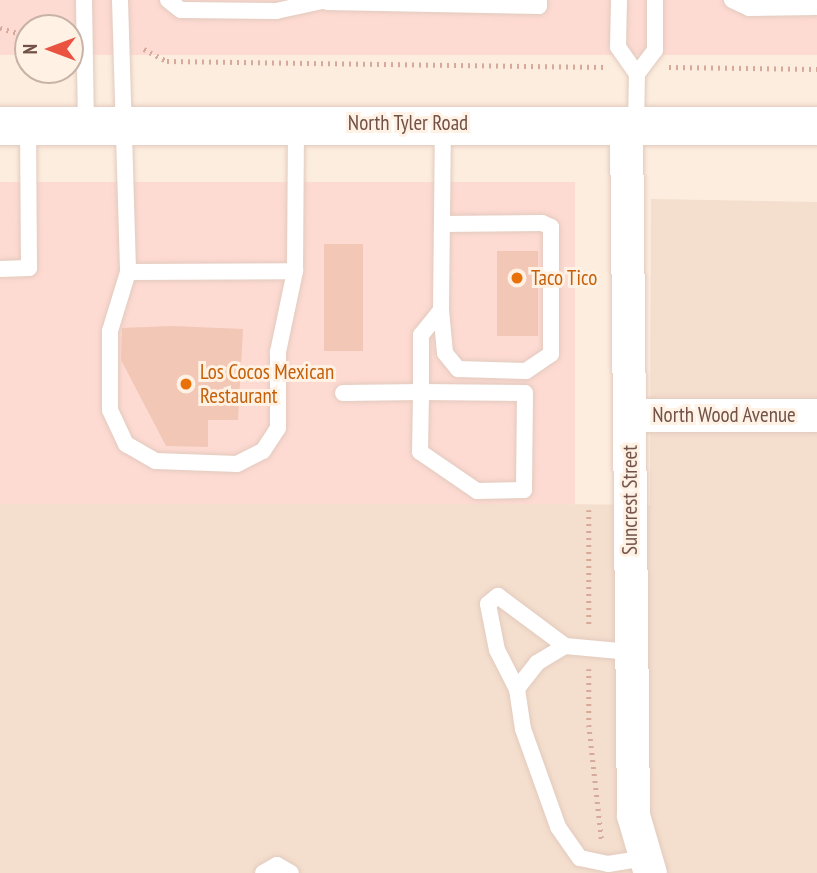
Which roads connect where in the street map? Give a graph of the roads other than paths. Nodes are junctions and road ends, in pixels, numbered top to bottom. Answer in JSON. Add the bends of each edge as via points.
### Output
{"nodes":[{"id":1,"x":84,"y":0,"type":"edge"},
{"id":2,"x":120,"y":0,"type":"edge"},
{"id":3,"x":168,"y":0,"type":"edge"},
{"id":4,"x":539,"y":0,"type":"edge"},
{"id":5,"x":619,"y":0,"type":"edge"},
{"id":6,"x":655,"y":0,"type":"edge"},
{"id":7,"x":732,"y":0,"type":"edge"},
{"id":8,"x":327,"y":1,"type":"edge"},
{"id":9,"x":212,"y":5,"type":"edge"},
{"id":10,"x":276,"y":5,"type":"edge"},
{"id":11,"x":817,"y":7,"type":"edge"},
{"id":12,"x":637,"y":69,"type":"junction"},
{"id":13,"x":296,"y":122,"type":"junction"},
{"id":14,"x":443,"y":124,"type":"junction"},
{"id":15,"x":631,"y":124,"type":"junction"},
{"id":16,"x":126,"y":125,"type":"junction"},
{"id":17,"x":14,"y":126,"type":"edge"},
{"id":18,"x":86,"y":126,"type":"junction"},
{"id":19,"x":817,"y":126,"type":"edge"},
{"id":20,"x":442,"y":224,"type":"junction"},
{"id":21,"x":0,"y":268,"type":"edge"},
{"id":22,"x":295,"y":271,"type":"junction"},
{"id":23,"x":128,"y":272,"type":"junction"},
{"id":24,"x":441,"y":310,"type":"junction"},
{"id":25,"x":421,"y":392,"type":"junction"},
{"id":26,"x":342,"y":393,"type":"dead end"},
{"id":27,"x":631,"y":415,"type":"junction"},
{"id":28,"x":817,"y":415,"type":"edge"},
{"id":29,"x":565,"y":646,"type":"junction"},
{"id":30,"x":630,"y":652,"type":"junction"},
{"id":31,"x":517,"y":690,"type":"junction"},
{"id":32,"x":647,"y":866,"type":"edge"},
{"id":33,"x":263,"y":873,"type":"edge"},
{"id":34,"x":291,"y":873,"type":"edge"}],
"edges":[{"from":1,"to":18,"type":"lane"},
{"from":2,"to":16,"type":"lane"},
{"from":3,"to":9,"type":"lane","via":[[181,10]]},
{"from":4,"to":8,"type":"lane","via":[[538,6]]},
{"from":5,"to":12,"type":"lane","via":[[618,47]]},
{"from":6,"to":12,"type":"lane","via":[[655,50]]},
{"from":7,"to":11,"type":"lane","via":[[749,8]]},
{"from":8,"to":10,"type":"lane"},
{"from":9,"to":10,"type":"lane"},
{"from":12,"to":15,"type":"lane"},
{"from":13,"to":14,"type":"main road","name":"North Tyler Road"},
{"from":13,"to":16,"type":"main road","name":"North Tyler Road"},
{"from":13,"to":22,"type":"lane"},
{"from":14,"to":15,"type":"main road","name":"North Tyler Road"},
{"from":14,"to":20,"type":"lane"},
{"from":15,"to":19,"type":"main road","name":"North Tyler Road"},
{"from":15,"to":27,"type":"street","name":"Suncrest Street"},
{"from":16,"to":18,"type":"main road","name":"North Tyler Road"},
{"from":16,"to":23,"type":"lane"},
{"from":17,"to":18,"type":"main road","name":"North Tyler Road"},
{"from":17,"to":21,"type":"lane","via":[[29,268]]},
{"from":20,"to":24,"type":"lane"},
{"from":20,"to":24,"type":"lane","via":[[541,223],[551,227],[551,354],[526,371],[458,369],[445,353]]},
{"from":22,"to":23,"type":"lane"},
{"from":22,"to":23,"type":"lane","via":[[278,352],[278,428],[263,451],[237,464],[156,461],[126,444],[110,410],[110,331]]},
{"from":24,"to":25,"type":"lane","via":[[421,335]]},
{"from":25,"to":25,"type":"lane","via":[[420,452],[477,491],[524,490],[525,393]]},
{"from":25,"to":26,"type":"lane"},
{"from":27,"to":28,"type":"street","name":"North Wood Avenue"},
{"from":27,"to":30,"type":"street","name":"Suncrest Street"},
{"from":29,"to":30,"type":"lane"},
{"from":29,"to":31,"type":"lane","via":[[537,663]]},
{"from":29,"to":31,"type":"lane","via":[[498,596],[488,604],[497,650]]},
{"from":30,"to":32,"type":"street","name":"Suncrest Street","via":[[633,815]]},
{"from":31,"to":32,"type":"lane","via":[[523,729],[558,827],[580,858]]},
{"from":33,"to":34,"type":"lane","via":[[278,864]]}]}
